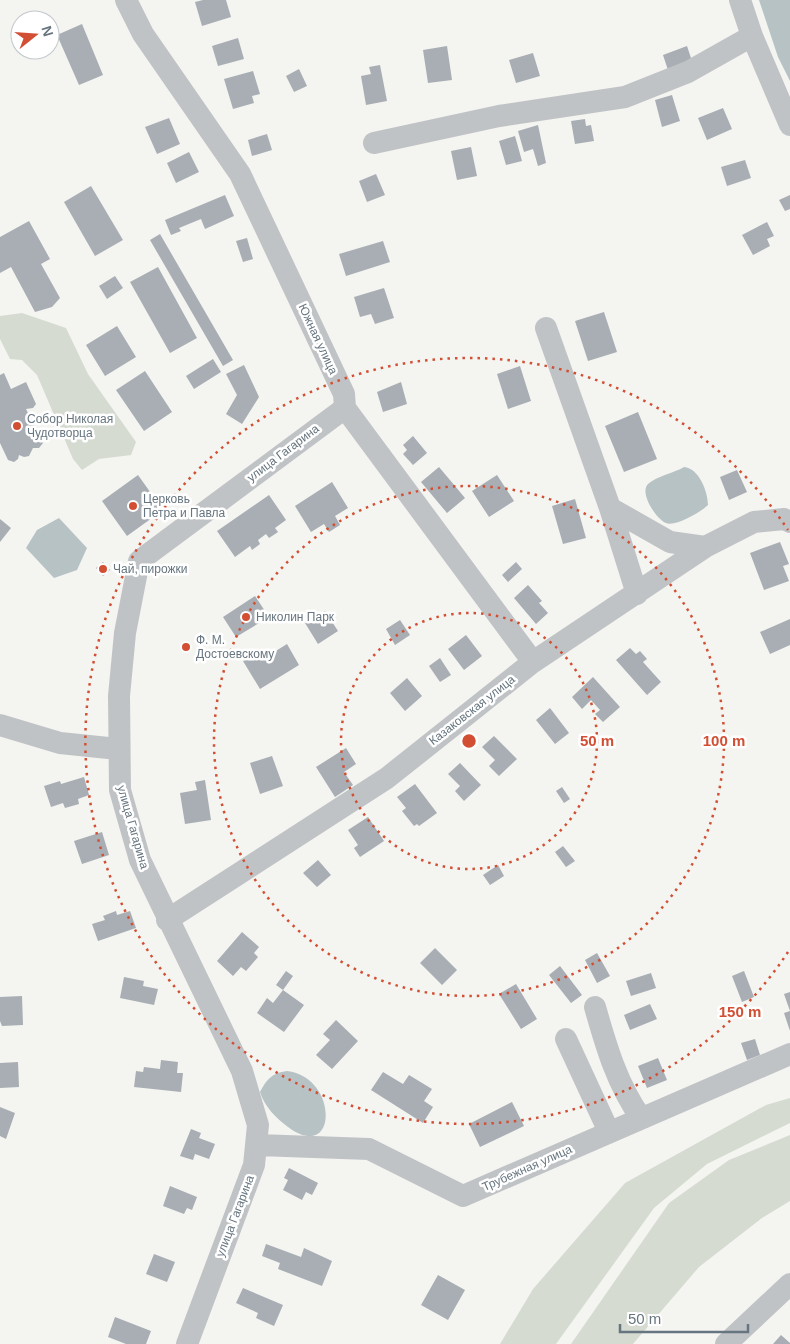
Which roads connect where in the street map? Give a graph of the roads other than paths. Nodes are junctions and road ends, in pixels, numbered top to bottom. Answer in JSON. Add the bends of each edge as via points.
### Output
{"nodes":[{"id":1,"x":126,"y":0,"type":"edge"},
{"id":2,"x":740,"y":0,"type":"edge"},
{"id":3,"x":752,"y":36,"type":"junction"},
{"id":4,"x":790,"y":124,"type":"edge"},
{"id":5,"x":374,"y":143,"type":"dead end"},
{"id":6,"x":546,"y":328,"type":"dead end"},
{"id":7,"x":344,"y":408,"type":"junction"},
{"id":8,"x":610,"y":508,"type":"junction"},
{"id":9,"x":787,"y":520,"type":"edge"},
{"id":10,"x":705,"y":547,"type":"junction"},
{"id":11,"x":637,"y":594,"type":"junction"},
{"id":12,"x":533,"y":662,"type":"junction"},
{"id":13,"x":0,"y":725,"type":"edge"},
{"id":14,"x":118,"y":749,"type":"junction"},
{"id":15,"x":167,"y":920,"type":"junction"},
{"id":16,"x":594,"y":1007,"type":"dead end"},
{"id":17,"x":566,"y":1039,"type":"dead end"},
{"id":18,"x":790,"y":1054,"type":"edge"},
{"id":19,"x":641,"y":1118,"type":"junction"},
{"id":20,"x":608,"y":1132,"type":"junction"},
{"id":21,"x":258,"y":1145,"type":"junction"},
{"id":22,"x":790,"y":1284,"type":"edge"},
{"id":23,"x":186,"y":1344,"type":"edge"},
{"id":24,"x":726,"y":1344,"type":"edge"}],
"edges":[{"from":1,"to":7,"type":"street","name":"Южная улица","via":[[143,34],[240,174],[344,394]]},
{"from":2,"to":3,"type":"street"},
{"from":3,"to":4,"type":"street"},
{"from":3,"to":5,"type":"street","via":[[688,72],[625,97],[499,116]]},
{"from":6,"to":8,"type":"street"},
{"from":7,"to":12,"type":"street","name":"Южная улица"},
{"from":7,"to":14,"type":"street","name":"улица Гагарина","via":[[139,561],[125,633]]},
{"from":8,"to":10,"type":"street","via":[[670,542]]},
{"from":8,"to":11,"type":"street"},
{"from":9,"to":10,"type":"street","name":"Казаковская улица","via":[[754,522]]},
{"from":10,"to":11,"type":"street","name":"Казаковская улица"},
{"from":11,"to":12,"type":"street","name":"Казаковская улица"},
{"from":12,"to":15,"type":"street","name":"Казаковская улица","via":[[387,778]]},
{"from":13,"to":14,"type":"street","via":[[60,743]]},
{"from":14,"to":15,"type":"street","name":"улица Гагарина","via":[[120,790],[140,860]]},
{"from":15,"to":21,"type":"street","name":"улица Гагарина","via":[[242,1071],[258,1125]]},
{"from":16,"to":19,"type":"street","via":[[612,1065]]},
{"from":17,"to":20,"type":"street"},
{"from":18,"to":19,"type":"street","name":"Трубежная улица"},
{"from":19,"to":20,"type":"street","name":"Трубежная улица"},
{"from":20,"to":21,"type":"street","name":"Трубежная улица","via":[[463,1196],[369,1150]]},
{"from":21,"to":23,"type":"street","name":"улица Гагарина","via":[[254,1165]]},
{"from":22,"to":24,"type":"street"}]}
